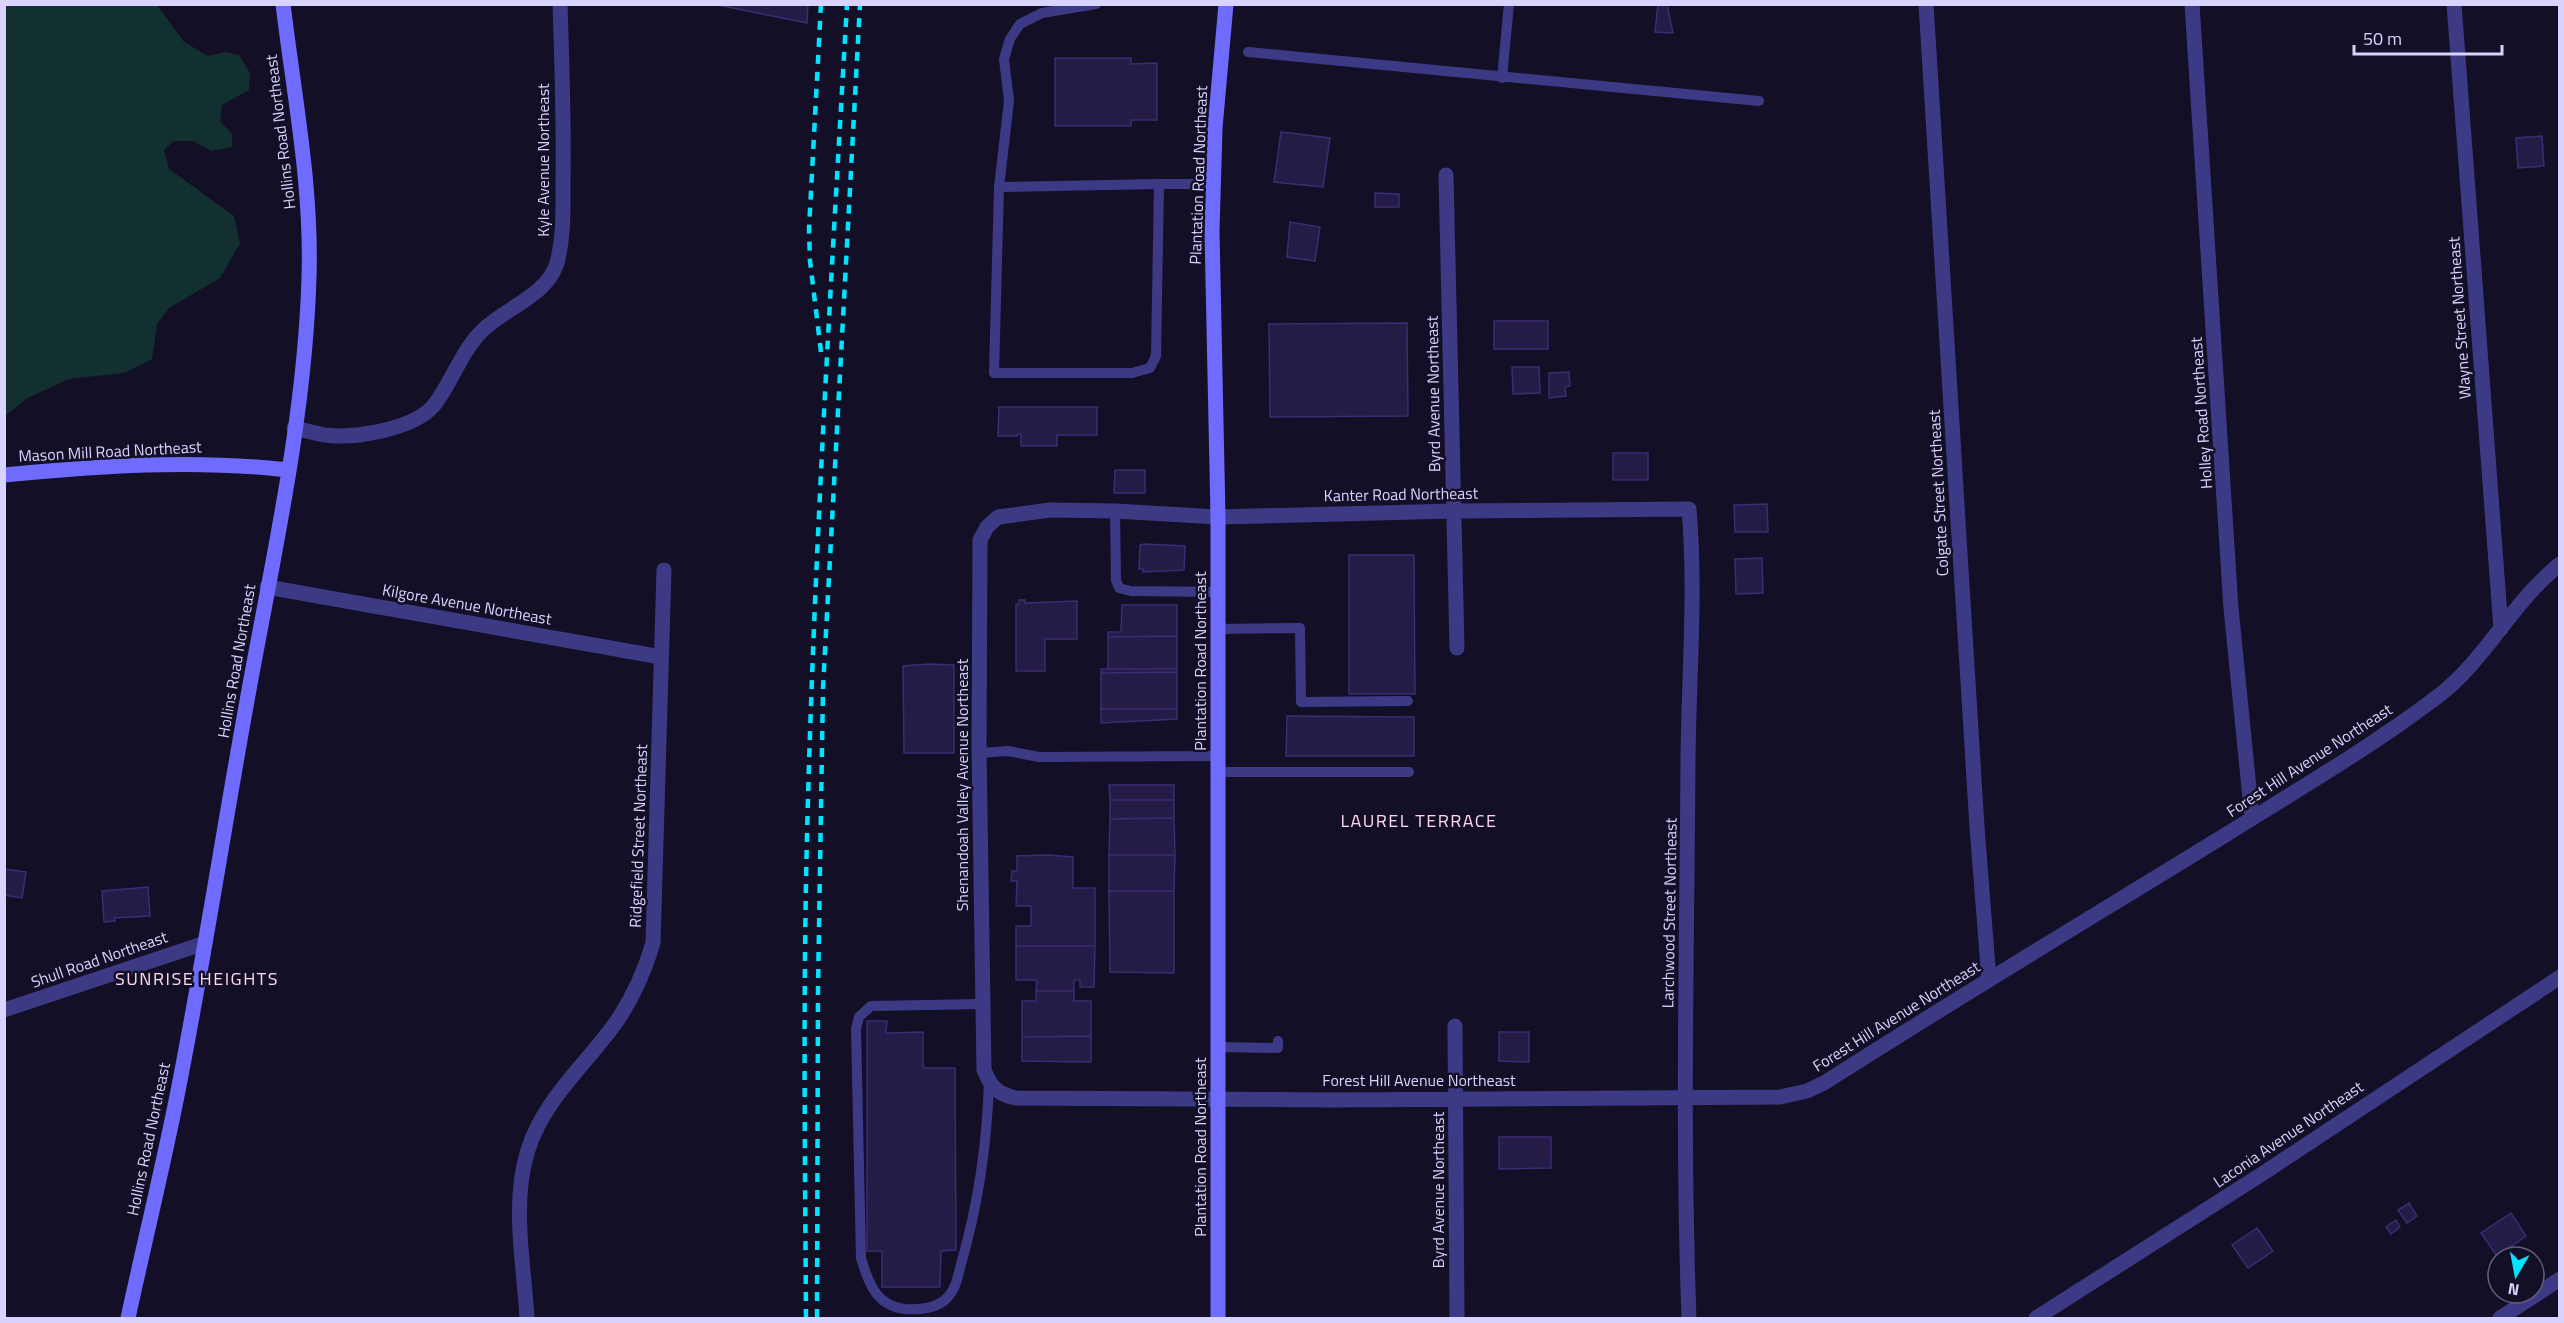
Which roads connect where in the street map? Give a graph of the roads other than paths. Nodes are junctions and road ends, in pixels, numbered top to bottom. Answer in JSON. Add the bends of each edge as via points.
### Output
{"nodes":[{"id":1,"x":283,"y":4,"type":"edge"},
{"id":2,"x":560,"y":4,"type":"edge"},
{"id":3,"x":1096,"y":4,"type":"edge"},
{"id":4,"x":1226,"y":4,"type":"edge"},
{"id":5,"x":1509,"y":4,"type":"edge"},
{"id":6,"x":1926,"y":4,"type":"edge"},
{"id":7,"x":2192,"y":4,"type":"edge"},
{"id":8,"x":2454,"y":4,"type":"edge"},
{"id":9,"x":1248,"y":52,"type":"dead end"},
{"id":10,"x":1502,"y":78,"type":"junction"},
{"id":11,"x":1759,"y":101,"type":"dead end"},
{"id":12,"x":1446,"y":175,"type":"dead end"},
{"id":13,"x":1159,"y":184,"type":"junction"},
{"id":14,"x":1213,"y":184,"type":"junction"},
{"id":15,"x":999,"y":187,"type":"junction"},
{"id":16,"x":294,"y":428,"type":"junction"},
{"id":17,"x":288,"y":470,"type":"junction"},
{"id":18,"x":4,"y":475,"type":"edge"},
{"id":19,"x":1689,"y":508,"type":"joint"},
{"id":20,"x":1115,"y":511,"type":"junction"},
{"id":21,"x":1454,"y":511,"type":"junction"},
{"id":22,"x":1218,"y":517,"type":"junction"},
{"id":23,"x":2559,"y":564,"type":"edge"},
{"id":24,"x":664,"y":570,"type":"dead end"},
{"id":25,"x":267,"y":587,"type":"junction"},
{"id":26,"x":1218,"y":592,"type":"junction"},
{"id":27,"x":2501,"y":628,"type":"junction"},
{"id":28,"x":1217,"y":629,"type":"junction"},
{"id":29,"x":1457,"y":648,"type":"dead end"},
{"id":30,"x":661,"y":657,"type":"junction"},
{"id":31,"x":1408,"y":701,"type":"dead end"},
{"id":32,"x":979,"y":753,"type":"junction"},
{"id":33,"x":1218,"y":756,"type":"junction"},
{"id":34,"x":1218,"y":772,"type":"junction"},
{"id":35,"x":1409,"y":772,"type":"dead end"},
{"id":36,"x":2252,"y":818,"type":"junction"},
{"id":37,"x":205,"y":943,"type":"junction"},
{"id":38,"x":2559,"y":977,"type":"edge"},
{"id":39,"x":1989,"y":980,"type":"junction"},
{"id":40,"x":983,"y":1004,"type":"junction"},
{"id":41,"x":4,"y":1010,"type":"edge"},
{"id":42,"x":1455,"y":1026,"type":"dead end"},
{"id":43,"x":1278,"y":1041,"type":"dead end"},
{"id":44,"x":1218,"y":1047,"type":"junction"},
{"id":45,"x":989,"y":1082,"type":"junction"},
{"id":46,"x":1218,"y":1098,"type":"junction"},
{"id":47,"x":1456,"y":1098,"type":"junction"},
{"id":48,"x":1684,"y":1098,"type":"junction"},
{"id":49,"x":2559,"y":1279,"type":"edge"},
{"id":50,"x":128,"y":1318,"type":"edge"},
{"id":51,"x":526,"y":1318,"type":"edge"},
{"id":52,"x":1218,"y":1318,"type":"edge"},
{"id":53,"x":1457,"y":1318,"type":"edge"},
{"id":54,"x":1689,"y":1318,"type":"edge"},
{"id":55,"x":2036,"y":1318,"type":"edge"},
{"id":56,"x":2500,"y":1318,"type":"edge"}],
"edges":[{"from":1,"to":16,"type":"street","name":"Hollins Road Northeast","via":[[308,211],[309,278]]},
{"from":2,"to":16,"type":"street","name":"Kyle Avenue Northeast","via":[[562,236],[551,277],[538,291],[482,331],[434,405],[422,415],[381,431],[354,435],[326,435]]},
{"from":3,"to":15,"type":"lane","via":[[1042,13],[1020,24],[1010,39],[1004,59],[1009,101]]},
{"from":4,"to":14,"type":"street","name":"Plantation Road Northeast"},
{"from":5,"to":10,"type":"lane"},
{"from":6,"to":39,"type":"street","name":"Colgate Street Northeast"},
{"from":7,"to":36,"type":"street","name":"Holley Road Northeast","via":[[2231,608]]},
{"from":8,"to":27,"type":"street","name":"Wayne Street Northeast"},
{"from":9,"to":10,"type":"lane"},
{"from":10,"to":11,"type":"lane"},
{"from":12,"to":21,"type":"street","name":"Byrd Avenue Northeast"},
{"from":13,"to":14,"type":"lane"},
{"from":13,"to":15,"type":"lane"},
{"from":13,"to":15,"type":"lane","via":[[1156,356],[1150,368],[1132,373],[994,373]]},
{"from":14,"to":22,"type":"street","name":"Plantation Road Northeast"},
{"from":16,"to":17,"type":"street","name":"Hollins Road Northeast"},
{"from":17,"to":18,"type":"street","name":"Mason Mill Road Northeast","via":[[170,464]]},
{"from":17,"to":25,"type":"street","name":"Hollins Road Northeast"},
{"from":19,"to":21,"type":"street","name":"Kanter Road Northeast"},
{"from":19,"to":48,"type":"street","name":"Larchwood Street Northeast","via":[[1694,561]]},
{"from":20,"to":22,"type":"street","name":"Kanter Road Northeast"},
{"from":20,"to":26,"type":"lane","via":[[1119,588]]},
{"from":20,"to":32,"type":"street","name":"Shenandoah Valley Avenue Northeast","via":[[1006,514],[987,527],[980,540]]},
{"from":21,"to":22,"type":"street","name":"Kanter Road Northeast"},
{"from":21,"to":29,"type":"street","name":"Byrd Avenue Northeast"},
{"from":22,"to":26,"type":"street","name":"Plantation Road Northeast"},
{"from":23,"to":27,"type":"street","name":"Forest Hill Avenue Northeast","via":[[2539,580]]},
{"from":24,"to":30,"type":"street","name":"Ridgefield Street Northeast"},
{"from":25,"to":30,"type":"street","name":"Kilgore Avenue Northeast"},
{"from":25,"to":37,"type":"street","name":"Hollins Road Northeast"},
{"from":26,"to":28,"type":"street","name":"Plantation Road Northeast"},
{"from":27,"to":36,"type":"street","name":"Forest Hill Avenue Northeast","via":[[2439,696]]},
{"from":28,"to":31,"type":"lane","via":[[1300,628],[1301,702]]},
{"from":28,"to":33,"type":"street","name":"Plantation Road Northeast"},
{"from":30,"to":51,"type":"street","name":"Ridgefield Street Northeast","via":[[652,943],[632,997],[547,1109],[528,1150],[520,1214]]},
{"from":32,"to":33,"type":"lane","via":[[1008,751],[1039,757]]},
{"from":32,"to":40,"type":"street","name":"Shenandoah Valley Avenue Northeast"},
{"from":33,"to":34,"type":"street","name":"Plantation Road Northeast"},
{"from":34,"to":35,"type":"lane"},
{"from":34,"to":44,"type":"street","name":"Plantation Road Northeast"},
{"from":36,"to":39,"type":"street","name":"Forest Hill Avenue Northeast"},
{"from":37,"to":41,"type":"street","name":"Shull Road Northeast"},
{"from":37,"to":50,"type":"street","name":"Hollins Road Northeast"},
{"from":38,"to":55,"type":"street","name":"Laconia Avenue Northeast"},
{"from":39,"to":48,"type":"street","name":"Forest Hill Avenue Northeast","via":[[1807,1091],[1780,1097]]},
{"from":40,"to":45,"type":"street","name":"Shenandoah Valley Avenue Northeast","via":[[984,1070]]},
{"from":40,"to":45,"type":"lane","via":[[871,1006],[859,1017],[856,1029],[861,1258],[868,1284],[882,1301],[920,1310],[947,1299],[956,1285],[983,1169]]},
{"from":42,"to":47,"type":"street","name":"Byrd Avenue Northeast"},
{"from":43,"to":44,"type":"lane","via":[[1278,1048]]},
{"from":44,"to":46,"type":"street","name":"Plantation Road Northeast"},
{"from":45,"to":46,"type":"street","name":"Forest Hill Avenue Northeast","via":[[997,1092],[1016,1098]]},
{"from":46,"to":47,"type":"street","name":"Forest Hill Avenue Northeast"},
{"from":46,"to":52,"type":"street","name":"Plantation Road Northeast"},
{"from":47,"to":48,"type":"street","name":"Forest Hill Avenue Northeast"},
{"from":47,"to":53,"type":"street","name":"Byrd Avenue Northeast"},
{"from":48,"to":54,"type":"street","name":"Larchwood Street Northeast"},
{"from":49,"to":56,"type":"street"}]}
